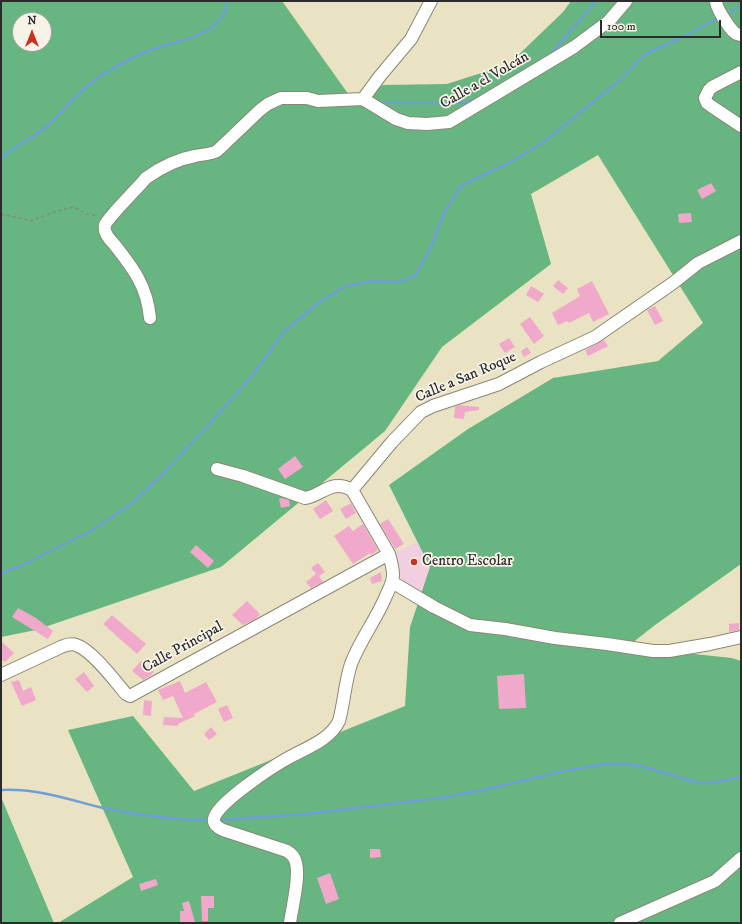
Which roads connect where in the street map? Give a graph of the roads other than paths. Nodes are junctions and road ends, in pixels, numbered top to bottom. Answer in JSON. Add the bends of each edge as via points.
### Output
{"nodes":[{"id":1,"x":431,"y":1,"type":"edge"},
{"id":2,"x":626,"y":1,"type":"edge"},
{"id":3,"x":716,"y":1,"type":"edge"},
{"id":4,"x":741,"y":35,"type":"edge"},
{"id":5,"x":741,"y":72,"type":"edge"},
{"id":6,"x":363,"y":99,"type":"junction"},
{"id":7,"x":741,"y":126,"type":"edge"},
{"id":8,"x":741,"y":240,"type":"edge"},
{"id":9,"x":150,"y":318,"type":"dead end"},
{"id":10,"x":217,"y":469,"type":"dead end"},
{"id":11,"x":352,"y":490,"type":"junction"},
{"id":12,"x":389,"y":554,"type":"junction"},
{"id":13,"x":392,"y":582,"type":"junction"},
{"id":14,"x":741,"y":637,"type":"edge"},
{"id":15,"x":1,"y":675,"type":"edge"},
{"id":16,"x":741,"y":858,"type":"edge"},
{"id":17,"x":290,"y":923,"type":"edge"},
{"id":18,"x":620,"y":923,"type":"edge"}],
"edges":[{"from":1,"to":6,"type":"street","via":[[411,39]]},
{"from":2,"to":6,"type":"street","name":"Calle a el Volcán","via":[[609,21],[574,48],[449,122],[408,123],[396,119]]},
{"from":3,"to":4,"type":"street","via":[[718,10],[732,30]]},
{"from":5,"to":7,"type":"street","via":[[709,90],[705,98],[707,103]]},
{"from":6,"to":9,"type":"street","via":[[277,99],[260,110],[216,151],[186,158],[150,176],[105,226],[109,238],[132,266],[144,289]]},
{"from":8,"to":11,"type":"street","name":"Calle a San Roque","via":[[698,263],[595,337],[499,384],[420,412]]},
{"from":10,"to":11,"type":"street","via":[[305,498],[327,488],[343,487]]},
{"from":11,"to":12,"type":"street"},
{"from":12,"to":13,"type":"street","via":[[393,570]]},
{"from":12,"to":15,"type":"street","name":"Calle Principal","via":[[130,696],[95,658],[76,645],[67,644]]},
{"from":13,"to":14,"type":"street","via":[[470,625],[652,651],[669,651]]},
{"from":13,"to":17,"type":"street","via":[[351,666],[337,726],[328,735],[273,767],[233,796],[220,807],[214,818],[214,822],[222,830],[287,851],[293,856],[297,873]]},
{"from":16,"to":18,"type":"street","via":[[715,881]]}]}
